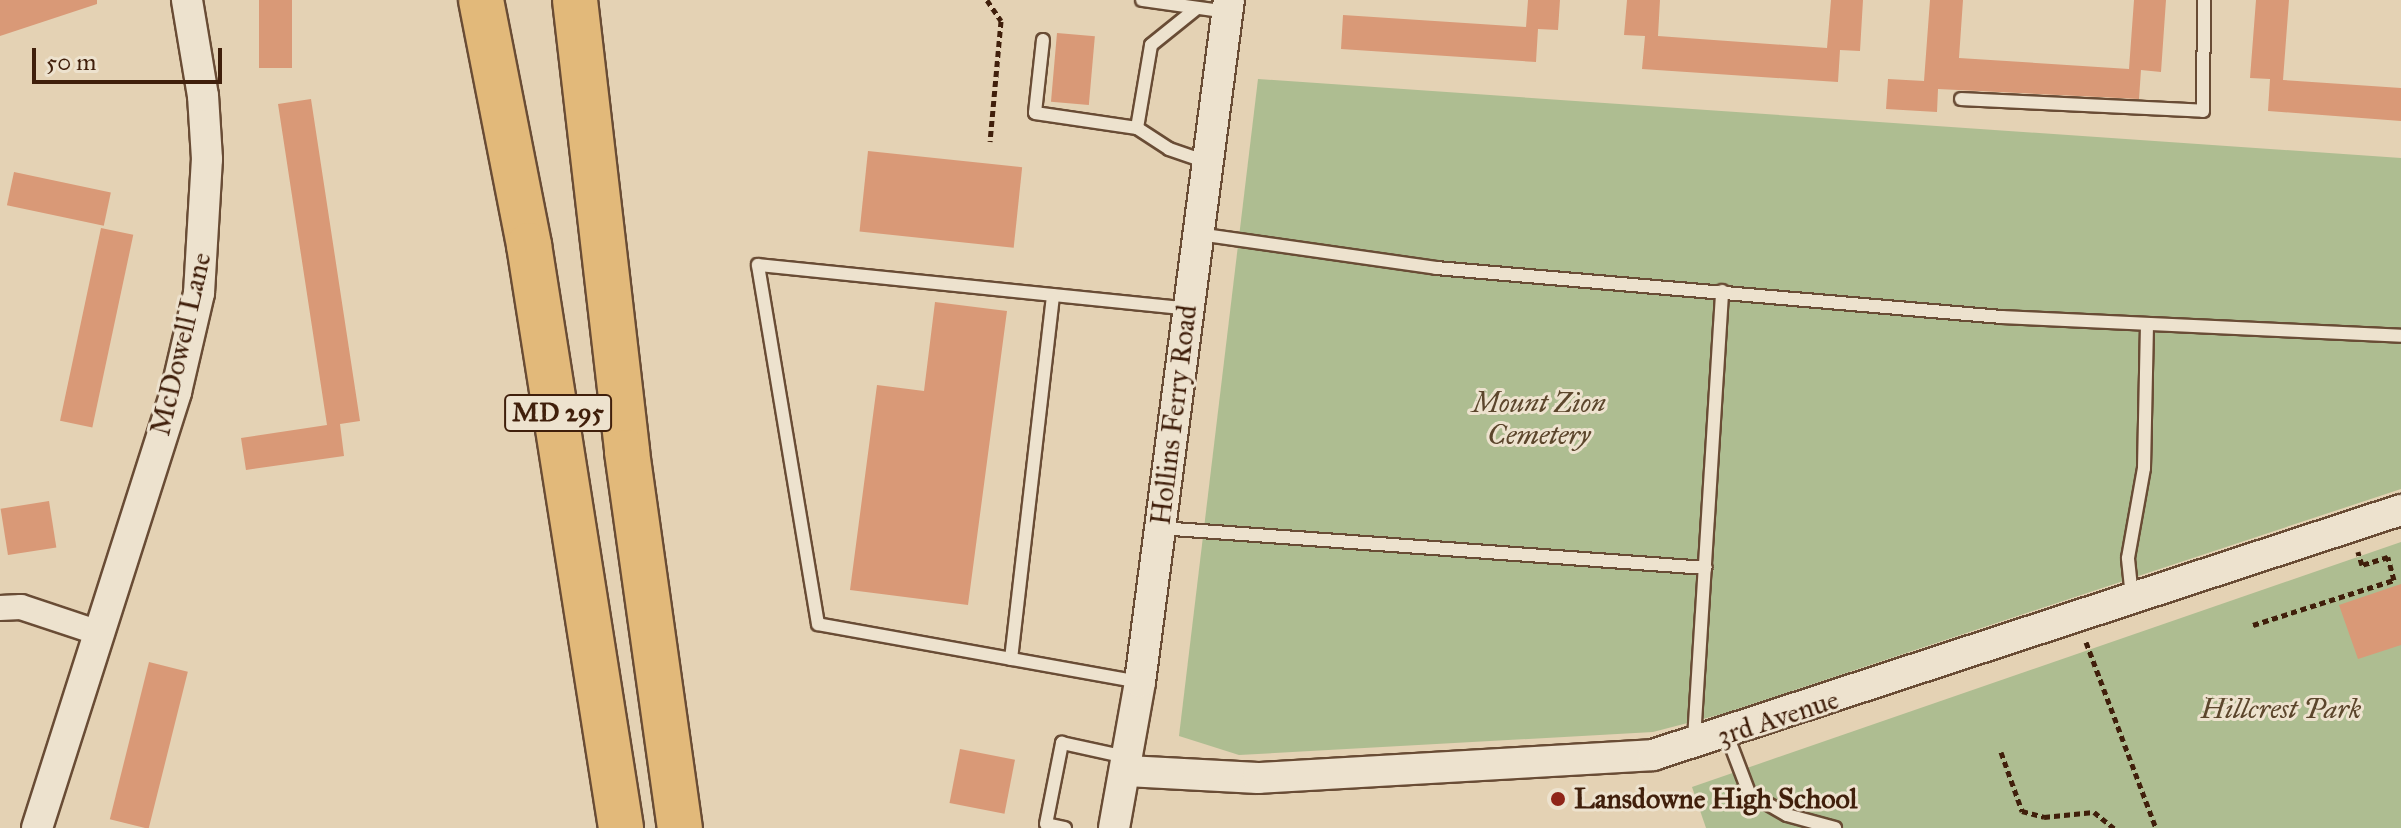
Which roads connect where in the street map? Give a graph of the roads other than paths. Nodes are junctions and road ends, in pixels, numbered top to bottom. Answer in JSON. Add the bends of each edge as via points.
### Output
{"nodes":[{"id":1,"x":187,"y":0,"type":"edge"},
{"id":2,"x":481,"y":0,"type":"edge"},
{"id":3,"x":575,"y":0,"type":"edge"},
{"id":4,"x":1142,"y":0,"type":"edge"},
{"id":5,"x":2204,"y":0,"type":"edge"},
{"id":6,"x":1228,"y":6,"type":"edge"},
{"id":7,"x":1197,"y":8,"type":"junction"},
{"id":8,"x":1043,"y":40,"type":"dead end"},
{"id":9,"x":1961,"y":99,"type":"dead end"},
{"id":10,"x":1137,"y":128,"type":"junction"},
{"id":11,"x":1207,"y":162,"type":"junction"},
{"id":12,"x":1198,"y":234,"type":"junction"},
{"id":13,"x":1722,"y":291,"type":"junction"},
{"id":14,"x":1053,"y":295,"type":"junction"},
{"id":15,"x":1188,"y":309,"type":"junction"},
{"id":16,"x":2147,"y":326,"type":"junction"},
{"id":17,"x":2401,"y":336,"type":"edge"},
{"id":18,"x":2401,"y":510,"type":"edge"},
{"id":19,"x":1160,"y":528,"type":"junction"},
{"id":20,"x":1706,"y":568,"type":"junction"},
{"id":21,"x":2133,"y":600,"type":"junction"},
{"id":22,"x":0,"y":608,"type":"edge"},
{"id":23,"x":99,"y":633,"type":"junction"},
{"id":24,"x":1011,"y":659,"type":"junction"},
{"id":25,"x":1140,"y":682,"type":"junction"},
{"id":26,"x":1727,"y":735,"type":"junction"},
{"id":27,"x":1693,"y":746,"type":"junction"},
{"id":28,"x":1128,"y":765,"type":"junction"},
{"id":29,"x":37,"y":828,"type":"edge"},
{"id":30,"x":621,"y":828,"type":"edge"},
{"id":31,"x":680,"y":828,"type":"edge"},
{"id":32,"x":1065,"y":828,"type":"edge"},
{"id":33,"x":1114,"y":828,"type":"edge"},
{"id":34,"x":1835,"y":828,"type":"edge"}],
"edges":[{"from":1,"to":23,"type":"street","name":"McDowell Lane","via":[[207,159],[199,293],[176,392]]},
{"from":2,"to":30,"type":"highway","number":"MD 295","via":[[548,353]]},
{"from":3,"to":31,"type":"highway","number":"MD 295","via":[[625,436]]},
{"from":4,"to":7,"type":"lane"},
{"from":5,"to":9,"type":"lane","via":[[2203,111]]},
{"from":6,"to":7,"type":"lane"},
{"from":6,"to":11,"type":"street","name":"Hollins Ferry Road"},
{"from":7,"to":10,"type":"lane","via":[[1151,45]]},
{"from":8,"to":10,"type":"lane","via":[[1035,113]]},
{"from":10,"to":11,"type":"lane","via":[[1169,149]]},
{"from":11,"to":12,"type":"street","name":"Hollins Ferry Road"},
{"from":12,"to":13,"type":"lane","via":[[1436,268]]},
{"from":12,"to":15,"type":"street","name":"Hollins Ferry Road"},
{"from":13,"to":16,"type":"lane"},
{"from":13,"to":20,"type":"lane"},
{"from":14,"to":15,"type":"lane"},
{"from":14,"to":24,"type":"lane"},
{"from":14,"to":24,"type":"lane","via":[[758,265],[818,624]]},
{"from":15,"to":19,"type":"street","name":"Hollins Ferry Road"},
{"from":16,"to":17,"type":"lane"},
{"from":16,"to":21,"type":"lane","via":[[2144,468],[2128,558]]},
{"from":18,"to":21,"type":"street","name":"3rd Avenue"},
{"from":19,"to":20,"type":"lane"},
{"from":19,"to":25,"type":"street","name":"Hollins Ferry Road"},
{"from":20,"to":27,"type":"lane"},
{"from":21,"to":26,"type":"street","name":"3rd Avenue"},
{"from":22,"to":23,"type":"street","via":[[21,607]]},
{"from":23,"to":29,"type":"street","name":"McDowell Lane"},
{"from":24,"to":25,"type":"lane"},
{"from":25,"to":28,"type":"street","name":"Hollins Ferry Road"},
{"from":26,"to":27,"type":"street","name":"3rd Avenue"},
{"from":26,"to":34,"type":"lane","via":[[1749,793],[1787,815]]},
{"from":27,"to":28,"type":"street","name":"3rd Avenue","via":[[1604,761],[1289,777]]},
{"from":28,"to":32,"type":"lane","via":[[1062,743],[1046,824]]},
{"from":28,"to":33,"type":"street","name":"Hollins Ferry Road"}]}
